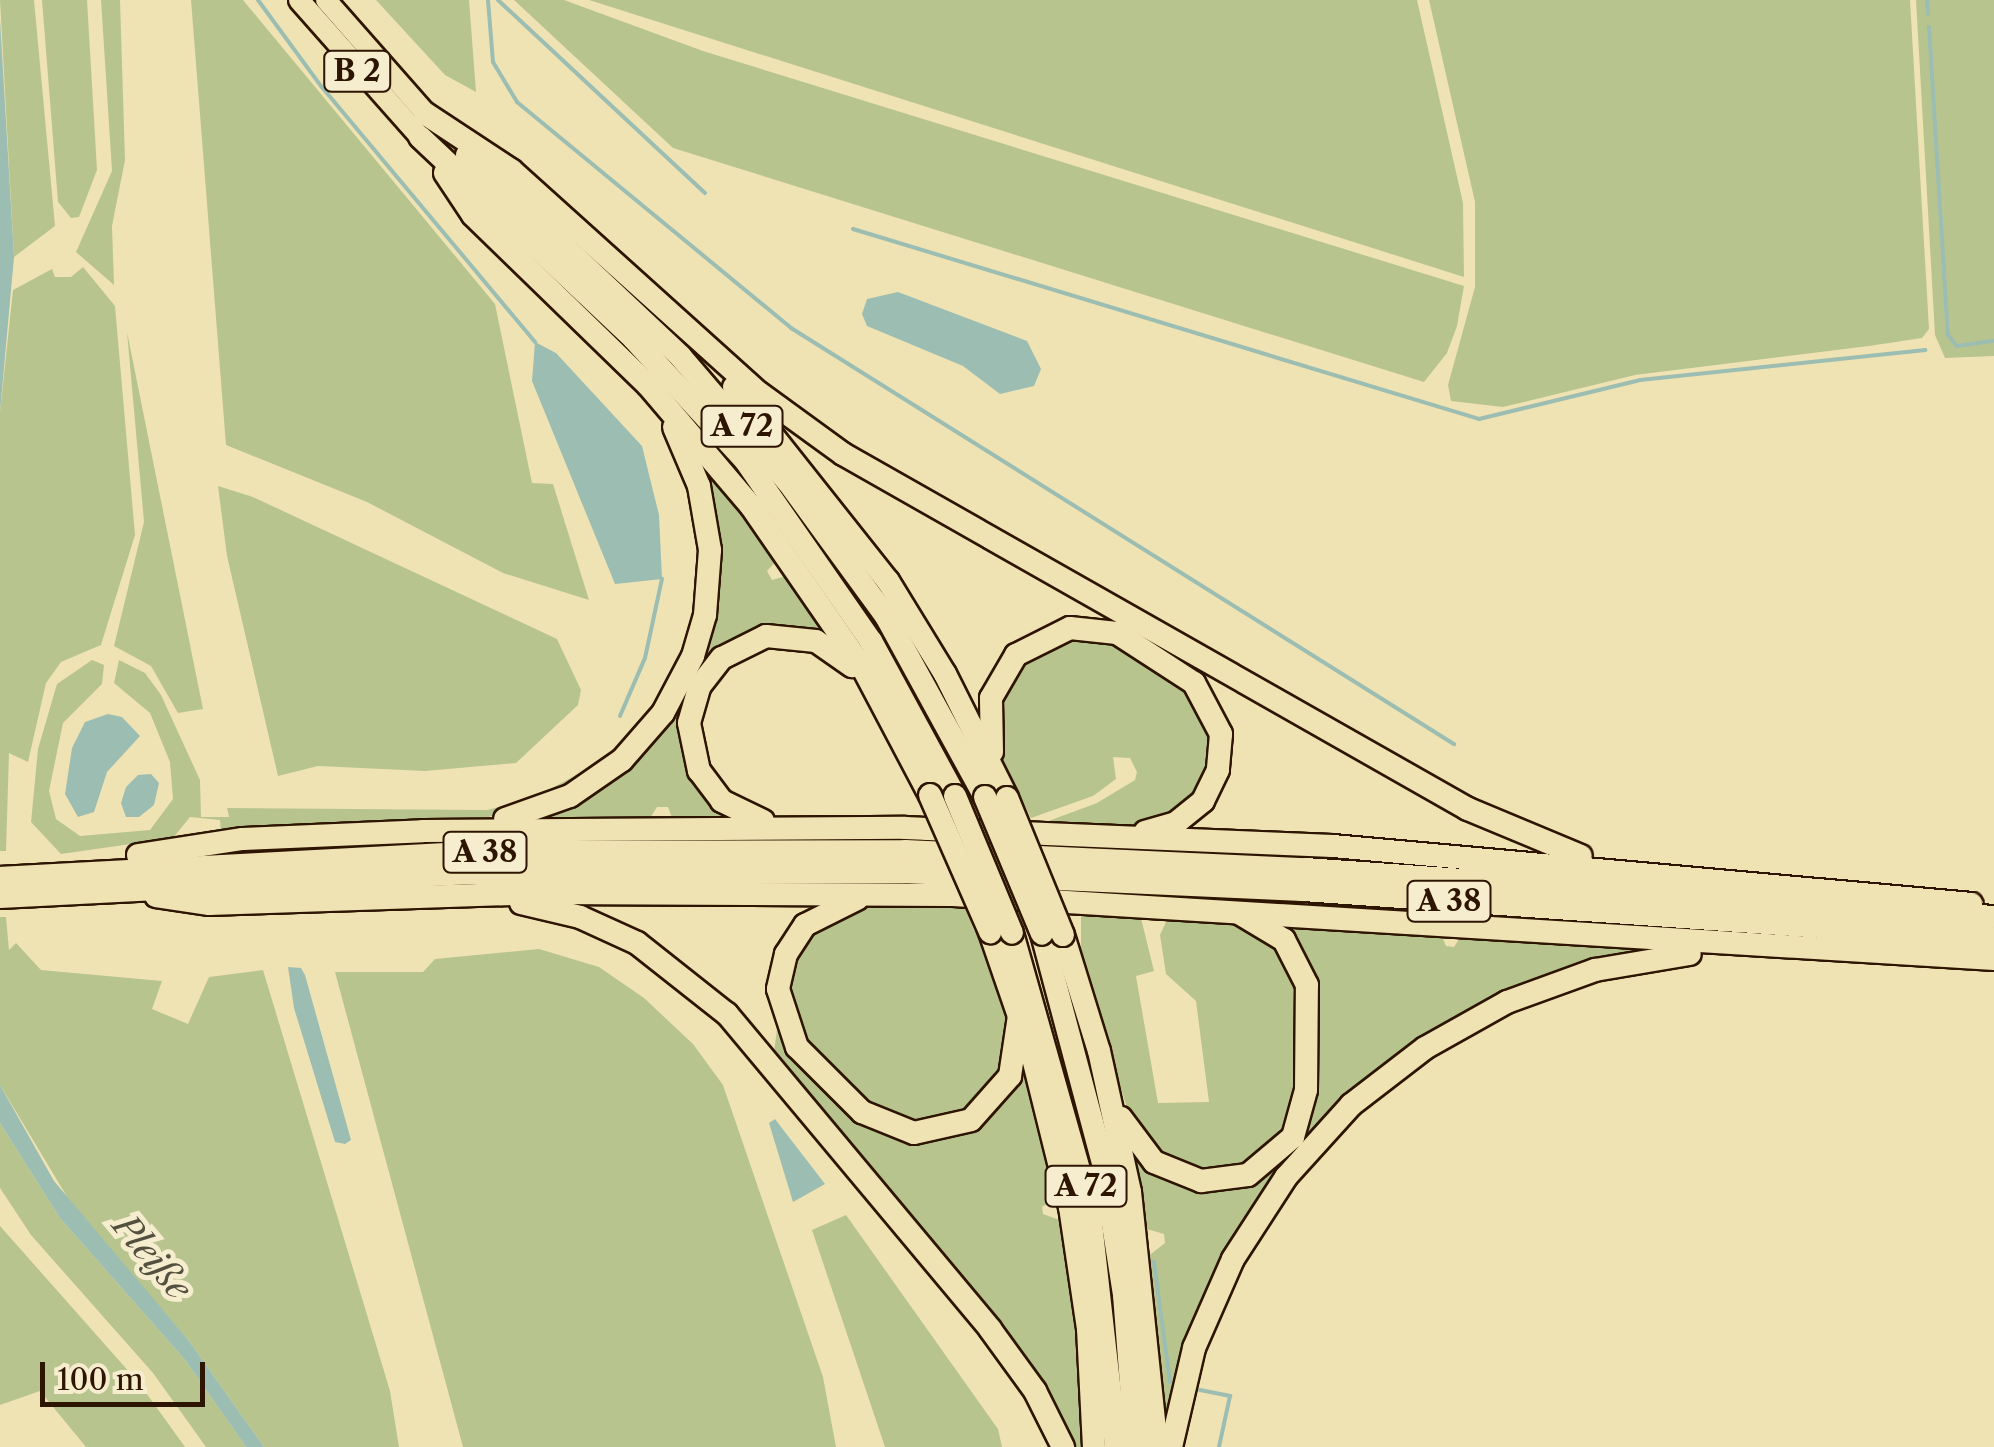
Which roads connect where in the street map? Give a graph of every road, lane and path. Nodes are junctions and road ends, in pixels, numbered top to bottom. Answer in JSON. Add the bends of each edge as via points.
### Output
{"nodes":[{"id":1,"x":299,"y":0,"type":"edge"},
{"id":2,"x":326,"y":0,"type":"edge"},
{"id":3,"x":426,"y":114,"type":"junction"},
{"id":4,"x":420,"y":137,"type":"junction"},
{"id":5,"x":680,"y":324,"type":"junction"},
{"id":6,"x":608,"y":346,"type":"junction"},
{"id":7,"x":878,"y":694,"type":"junction"},
{"id":8,"x":996,"y":774,"type":"junction"},
{"id":9,"x":996,"y":798,"type":"junction"},
{"id":10,"x":801,"y":827,"type":"junction"},
{"id":11,"x":438,"y":830,"type":"junction"},
{"id":12,"x":1097,"y":834,"type":"junction"},
{"id":13,"x":66,"y":872,"type":"junction"},
{"id":14,"x":0,"y":878,"type":"edge"},
{"id":15,"x":1702,"y":878,"type":"junction"},
{"id":16,"x":40,"y":884,"type":"junction"},
{"id":17,"x":118,"y":889,"type":"junction"},
{"id":18,"x":884,"y":893,"type":"junction"},
{"id":19,"x":432,"y":895,"type":"junction"},
{"id":20,"x":0,"y":897,"type":"edge"},
{"id":21,"x":1222,"y":907,"type":"junction"},
{"id":22,"x":1994,"y":914,"type":"edge"},
{"id":23,"x":1001,"y":932,"type":"junction"},
{"id":24,"x":1052,"y":934,"type":"junction"},
{"id":25,"x":1994,"y":939,"type":"edge"},
{"id":26,"x":1824,"y":951,"type":"junction"},
{"id":27,"x":1994,"y":959,"type":"edge"},
{"id":28,"x":1019,"y":1016,"type":"junction"},
{"id":29,"x":1111,"y":1100,"type":"junction"},
{"id":30,"x":1063,"y":1447,"type":"edge"},
{"id":31,"x":1094,"y":1447,"type":"edge"},
{"id":32,"x":1116,"y":1447,"type":"edge"},
{"id":33,"x":1136,"y":1447,"type":"edge"},
{"id":34,"x":1156,"y":1447,"type":"edge"},
{"id":35,"x":1171,"y":1447,"type":"edge"}],
"edges":[{"from":1,"to":4,"type":"highway","number":"B 2"},
{"from":2,"to":3,"type":"highway","number":"B 2"},
{"from":3,"to":5,"type":"highway","via":[[552,204]]},
{"from":3,"to":9,"type":"highway","number":"A 72","via":[[653,329],[776,467],[887,618]]},
{"from":4,"to":6,"type":"highway","via":[[474,216]]},
{"from":4,"to":23,"type":"highway","number":"A 72","bridge":true,"via":[[634,339],[745,460],[861,625],[954,796]]},
{"from":5,"to":8,"type":"highway","via":[[888,581]]},
{"from":5,"to":15,"type":"highway","via":[[759,394],[843,454],[1468,809],[1560,851]]},
{"from":6,"to":7,"type":"highway","via":[[751,506]]},
{"from":6,"to":11,"type":"highway","via":[[673,426],[699,486],[710,572],[693,656],[650,730],[597,780],[532,813]]},
{"from":7,"to":10,"type":"highway","via":[[835,650],[781,634],[732,650],[700,687],[689,735],[705,782],[742,814]]},
{"from":7,"to":23,"type":"highway","bridge":true},
{"from":8,"to":9,"type":"highway"},
{"from":8,"to":12,"type":"highway","via":[[989,710],[1016,654],[1070,628],[1105,629],[1134,641],[1202,692],[1218,723],[1221,758],[1210,791],[1186,817],[1154,830]]},
{"from":9,"to":24,"type":"highway","number":"A 72","bridge":true},
{"from":10,"to":11,"type":"highway"},
{"from":10,"to":12,"type":"highway"},
{"from":11,"to":13,"type":"highway","via":[[204,843]]},
{"from":12,"to":15,"type":"highway","via":[[1334,846]]},
{"from":13,"to":16,"type":"highway","number":"A 38"},
{"from":13,"to":22,"type":"highway","number":"A 38","via":[[495,852],[905,852],[1305,869]]},
{"from":14,"to":16,"type":"highway","number":"A 38"},
{"from":15,"to":22,"type":"highway","via":[[1880,890]]},
{"from":16,"to":17,"type":"highway","number":"A 38"},
{"from":16,"to":20,"type":"highway","number":"A 38"},
{"from":17,"to":19,"type":"highway","via":[[209,904]]},
{"from":17,"to":25,"type":"highway","number":"A 38","via":[[476,872],[960,873],[1284,888]]},
{"from":18,"to":19,"type":"highway"},
{"from":18,"to":21,"type":"highway"},
{"from":18,"to":28,"type":"highway","via":[[813,918],[792,943],[779,977],[790,1036],[862,1112],[914,1134],[971,1120],[1010,1076]]},
{"from":19,"to":30,"type":"highway","via":[[522,903],[580,917],[637,942],[694,982],[760,1050],[990,1328],[1035,1391]]},
{"from":21,"to":26,"type":"highway"},
{"from":21,"to":29,"type":"highway","via":[[1276,932],[1303,973],[1306,1090],[1292,1137],[1248,1174],[1188,1179],[1144,1154]]},
{"from":23,"to":28,"type":"highway"},
{"from":23,"to":32,"type":"highway","number":"A 72","via":[[1090,1204]]},
{"from":24,"to":29,"type":"highway"},
{"from":24,"to":33,"type":"highway","number":"A 72","via":[[1104,1167],[1124,1295]]},
{"from":26,"to":27,"type":"highway"},
{"from":26,"to":35,"type":"highway","via":[[1688,954],[1594,970],[1493,1009],[1400,1066],[1306,1152],[1249,1230],[1194,1348]]},
{"from":28,"to":31,"type":"highway","via":[[1070,1208],[1088,1329]]},
{"from":29,"to":34,"type":"highway","via":[[1147,1306]]}]}
